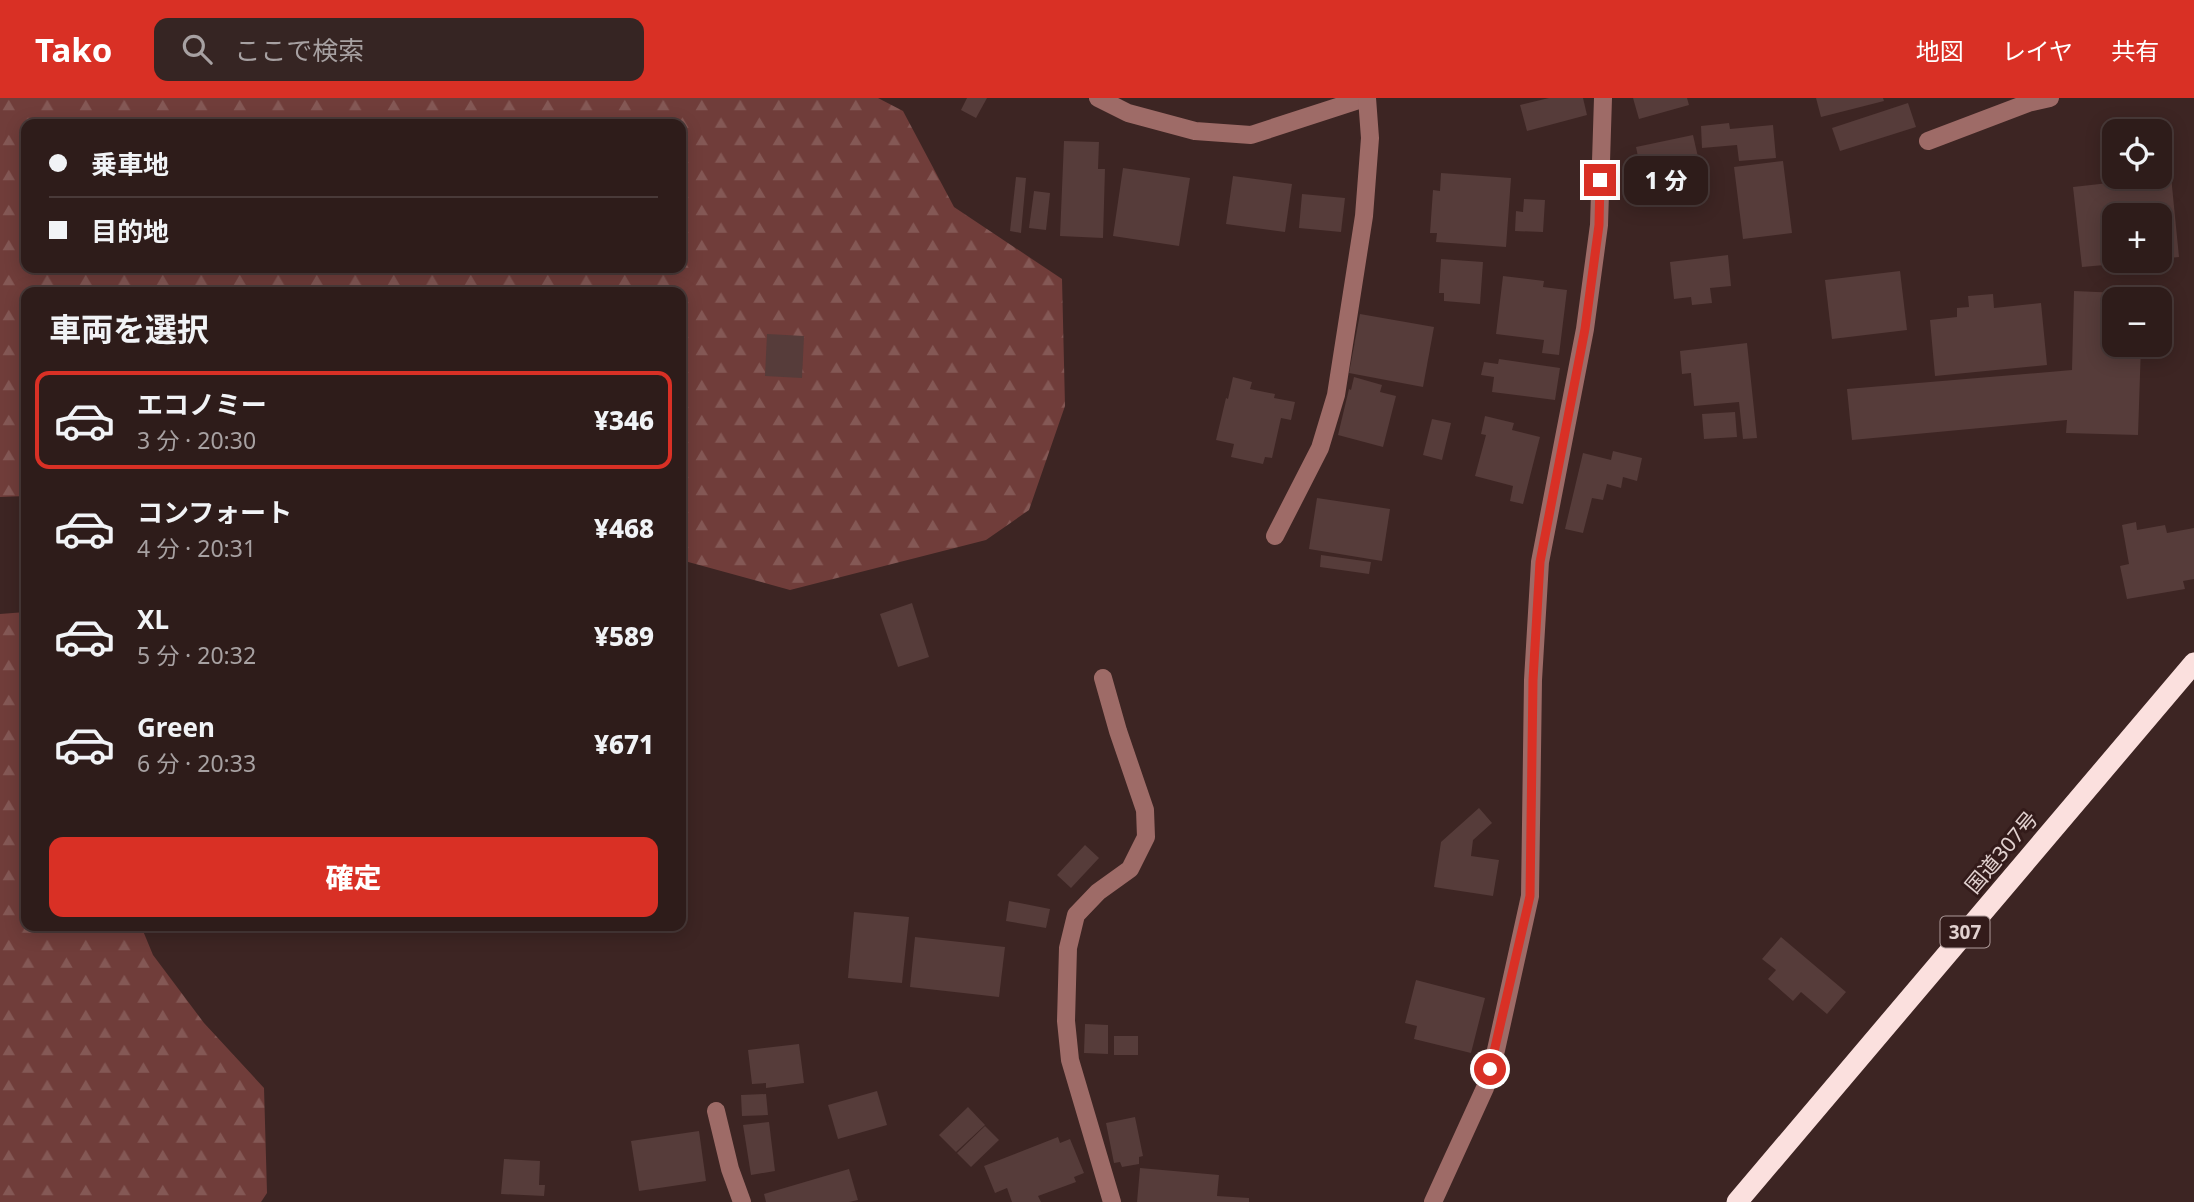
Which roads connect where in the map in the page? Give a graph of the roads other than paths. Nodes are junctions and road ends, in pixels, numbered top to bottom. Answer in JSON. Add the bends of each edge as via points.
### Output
{"nodes":[{"id":1,"x":1098,"y":98,"type":"edge"},
{"id":2,"x":1366,"y":98,"type":"edge"},
{"id":3,"x":1603,"y":98,"type":"edge"},
{"id":4,"x":2050,"y":98,"type":"edge"},
{"id":5,"x":1928,"y":141,"type":"dead end"},
{"id":6,"x":1275,"y":536,"type":"dead end"},
{"id":7,"x":2194,"y":663,"type":"edge"},
{"id":8,"x":1103,"y":678,"type":"dead end"},
{"id":9,"x":716,"y":1111,"type":"dead end"},
{"id":10,"x":742,"y":1202,"type":"edge"},
{"id":11,"x":1112,"y":1202,"type":"edge"},
{"id":12,"x":1433,"y":1202,"type":"edge"},
{"id":13,"x":1737,"y":1202,"type":"edge"}],
"edges":[{"from":1,"to":2,"type":"street","via":[[1128,113],[1195,131],[1251,135]]},
{"from":2,"to":6,"type":"street","via":[[1370,138],[1364,216],[1336,395],[1320,448]]},
{"from":3,"to":12,"type":"street","via":[[1599,225],[1585,329],[1540,562],[1530,896],[1485,1088]]},
{"from":4,"to":5,"type":"street"},
{"from":7,"to":13,"type":"highway","name":"国道307号","number":"307"},
{"from":8,"to":11,"type":"street","via":[[1145,810],[1146,837],[1130,869],[1076,915],[1068,948],[1066,1021],[1070,1060]]},
{"from":9,"to":10,"type":"street"}]}
